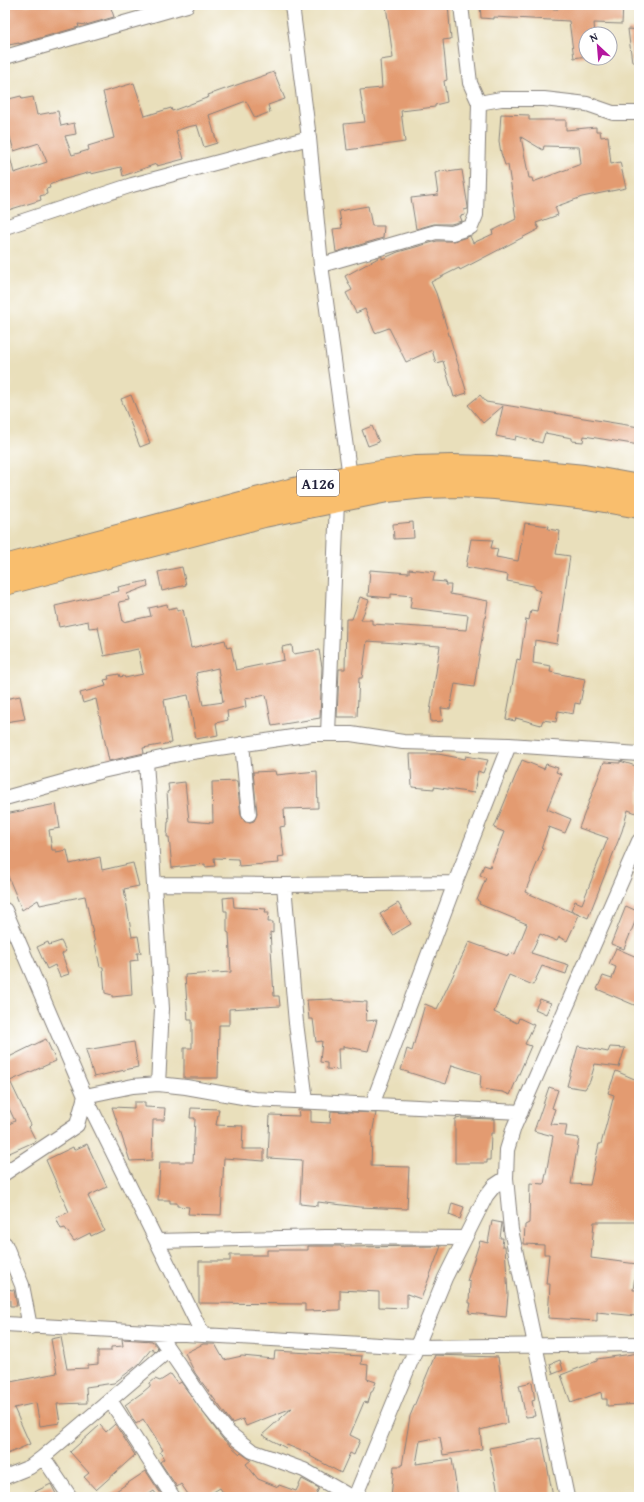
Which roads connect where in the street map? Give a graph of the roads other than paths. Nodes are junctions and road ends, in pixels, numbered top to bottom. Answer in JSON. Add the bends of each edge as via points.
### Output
{"nodes":[{"id":1,"x":187,"y":5,"type":"edge"},
{"id":2,"x":292,"y":5,"type":"edge"},
{"id":3,"x":461,"y":5,"type":"edge"},
{"id":4,"x":144,"y":11,"type":"edge"},
{"id":5,"x":5,"y":57,"type":"edge"},
{"id":6,"x":479,"y":103,"type":"junction"},
{"id":7,"x":639,"y":113,"type":"edge"},
{"id":8,"x":309,"y":138,"type":"junction"},
{"id":9,"x":5,"y":227,"type":"edge"},
{"id":10,"x":321,"y":265,"type":"junction"},
{"id":11,"x":350,"y":477,"type":"junction"},
{"id":12,"x":639,"y":486,"type":"edge"},
{"id":13,"x":337,"y":501,"type":"junction"},
{"id":14,"x":639,"y":507,"type":"edge"},
{"id":15,"x":5,"y":566,"type":"edge"},
{"id":16,"x":5,"y":584,"type":"edge"},
{"id":17,"x":328,"y":734,"type":"junction"},
{"id":18,"x":242,"y":744,"type":"junction"},
{"id":19,"x":509,"y":745,"type":"junction"},
{"id":20,"x":639,"y":754,"type":"edge"},
{"id":21,"x":146,"y":761,"type":"junction"},
{"id":22,"x":5,"y":798,"type":"edge"},
{"id":23,"x":249,"y":814,"type":"dead end"},
{"id":24,"x":639,"y":841,"type":"edge"},
{"id":25,"x":635,"y":861,"type":"edge"},
{"id":26,"x":455,"y":883,"type":"junction"},
{"id":27,"x":155,"y":884,"type":"junction"},
{"id":28,"x":284,"y":885,"type":"junction"},
{"id":29,"x":5,"y":910,"type":"edge"},
{"id":30,"x":158,"y":1084,"type":"junction"},
{"id":31,"x":85,"y":1096,"type":"junction"},
{"id":32,"x":306,"y":1101,"type":"junction"},
{"id":33,"x":372,"y":1105,"type":"junction"},
{"id":34,"x":521,"y":1112,"type":"junction"},
{"id":35,"x":5,"y":1172,"type":"edge"},
{"id":36,"x":506,"y":1178,"type":"junction"},
{"id":37,"x":465,"y":1238,"type":"junction"},
{"id":38,"x":157,"y":1241,"type":"junction"},
{"id":39,"x":5,"y":1244,"type":"edge"},
{"id":40,"x":5,"y":1324,"type":"edge"},
{"id":41,"x":30,"y":1327,"type":"junction"},
{"id":42,"x":158,"y":1334,"type":"junction"},
{"id":43,"x":203,"y":1335,"type":"junction"},
{"id":44,"x":639,"y":1344,"type":"edge"},
{"id":45,"x":536,"y":1345,"type":"junction"},
{"id":46,"x":416,"y":1347,"type":"junction"},
{"id":47,"x":169,"y":1350,"type":"junction"},
{"id":48,"x":110,"y":1400,"type":"junction"},
{"id":49,"x":43,"y":1457,"type":"junction"},
{"id":50,"x":5,"y":1477,"type":"edge"},
{"id":51,"x":70,"y":1497,"type":"edge"},
{"id":52,"x":173,"y":1497,"type":"edge"},
{"id":53,"x":351,"y":1497,"type":"edge"},
{"id":54,"x":355,"y":1497,"type":"edge"},
{"id":55,"x":567,"y":1497,"type":"edge"}],
"edges":[{"from":1,"to":4,"type":"street"},
{"from":2,"to":8,"type":"street"},
{"from":3,"to":6,"type":"street","via":[[470,83]]},
{"from":4,"to":5,"type":"street"},
{"from":6,"to":7,"type":"street","via":[[501,99],[544,99],[586,104],[612,113]]},
{"from":6,"to":10,"type":"street","via":[[476,215],[470,227],[452,233],[436,232]]},
{"from":8,"to":9,"type":"street","via":[[132,185]]},
{"from":8,"to":10,"type":"street"},
{"from":10,"to":11,"type":"street"},
{"from":11,"to":12,"type":"highway","number":"A126","via":[[415,467],[452,466],[584,476]]},
{"from":11,"to":15,"type":"highway","number":"A126","via":[[290,490]]},
{"from":13,"to":14,"type":"highway","number":"A126","via":[[387,491],[460,486],[587,498]]},
{"from":13,"to":16,"type":"highway","number":"A126","via":[[264,516]]},
{"from":13,"to":17,"type":"street"},
{"from":17,"to":18,"type":"street"},
{"from":17,"to":19,"type":"street","via":[[351,734],[402,742]]},
{"from":18,"to":21,"type":"street"},
{"from":18,"to":23,"type":"street"},
{"from":19,"to":20,"type":"street"},
{"from":19,"to":26,"type":"street"},
{"from":21,"to":22,"type":"street"},
{"from":21,"to":27,"type":"street"},
{"from":24,"to":25,"type":"street"},
{"from":25,"to":34,"type":"street"},
{"from":26,"to":28,"type":"street"},
{"from":26,"to":33,"type":"street"},
{"from":27,"to":28,"type":"street"},
{"from":27,"to":30,"type":"street","via":[[162,1009]]},
{"from":28,"to":32,"type":"street","via":[[296,1023]]},
{"from":29,"to":31,"type":"street"},
{"from":30,"to":31,"type":"street","via":[[133,1086]]},
{"from":30,"to":32,"type":"street","via":[[254,1099]]},
{"from":31,"to":35,"type":"street","via":[[77,1125]]},
{"from":31,"to":38,"type":"street"},
{"from":32,"to":33,"type":"street"},
{"from":33,"to":34,"type":"street"},
{"from":34,"to":36,"type":"street","via":[[507,1150]]},
{"from":36,"to":37,"type":"street","via":[[494,1186],[486,1196]]},
{"from":36,"to":45,"type":"street","via":[[511,1230]]},
{"from":37,"to":38,"type":"street","via":[[326,1237]]},
{"from":37,"to":46,"type":"street"},
{"from":38,"to":43,"type":"street"},
{"from":39,"to":41,"type":"street","via":[[22,1285]]},
{"from":40,"to":41,"type":"street"},
{"from":41,"to":42,"type":"street"},
{"from":42,"to":43,"type":"street"},
{"from":42,"to":47,"type":"street"},
{"from":43,"to":46,"type":"street"},
{"from":44,"to":45,"type":"street"},
{"from":45,"to":46,"type":"street"},
{"from":45,"to":55,"type":"street"},
{"from":46,"to":54,"type":"street"},
{"from":47,"to":48,"type":"street"},
{"from":47,"to":53,"type":"street","via":[[229,1433],[252,1451],[304,1470]]},
{"from":48,"to":49,"type":"street"},
{"from":48,"to":52,"type":"street"},
{"from":49,"to":50,"type":"street","via":[[30,1467]]},
{"from":49,"to":51,"type":"street"}]}
